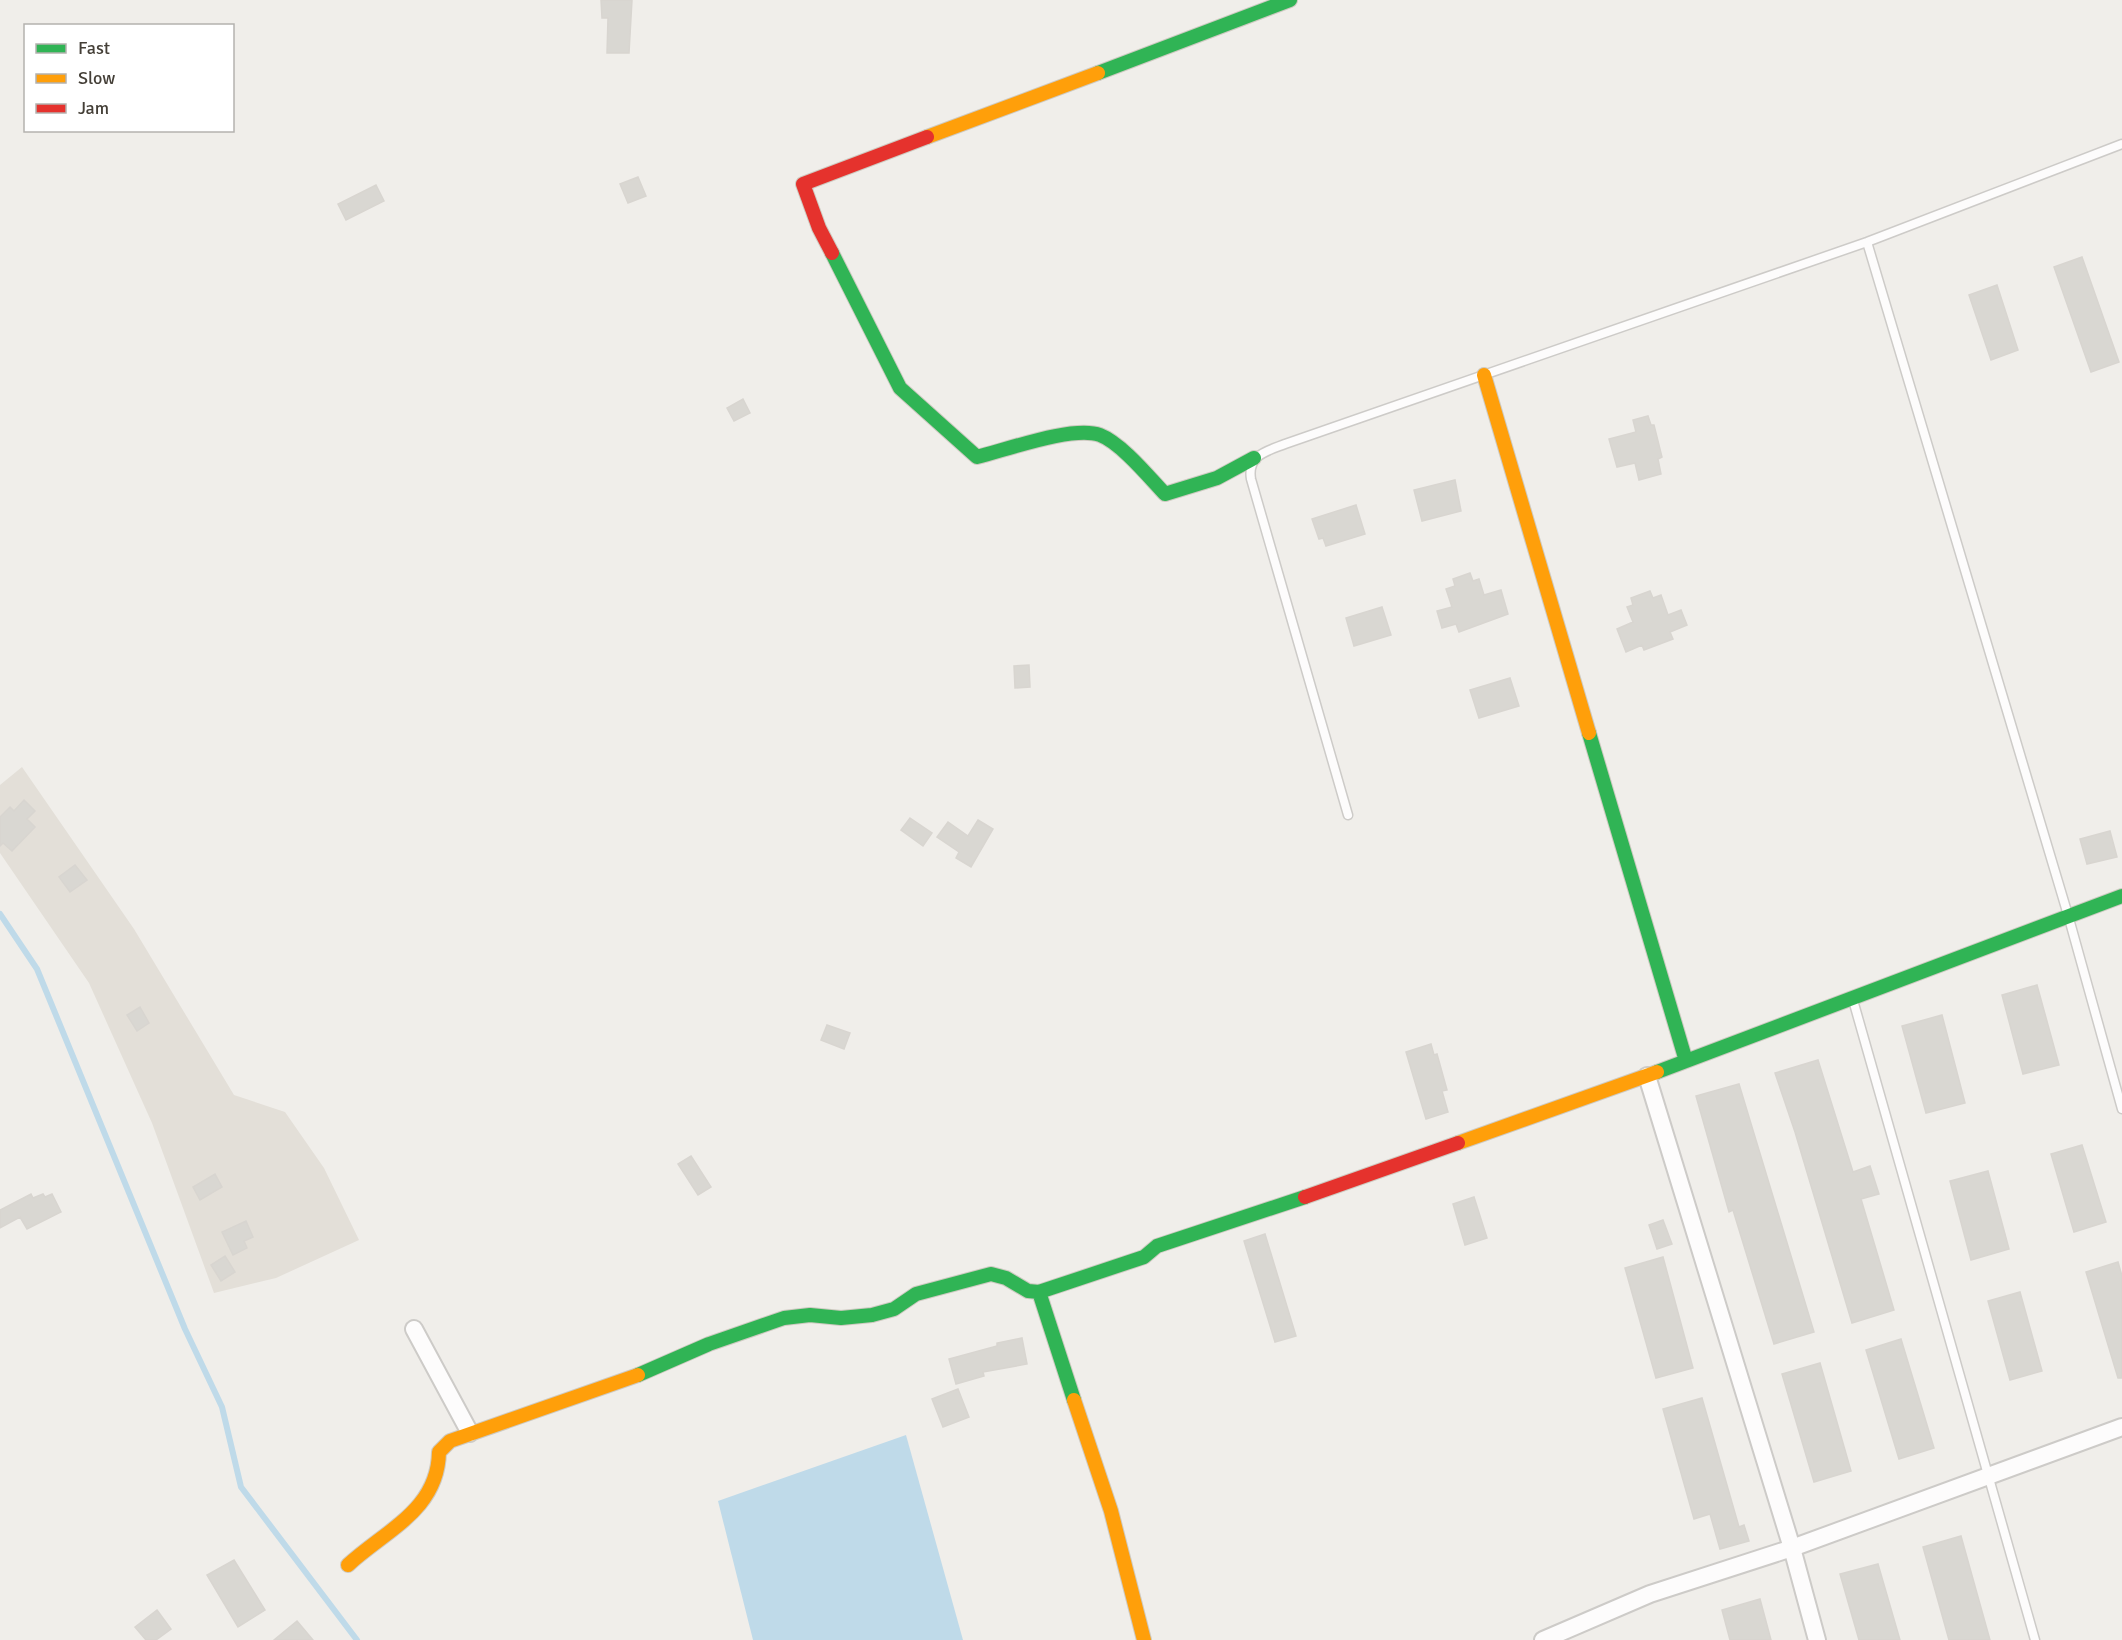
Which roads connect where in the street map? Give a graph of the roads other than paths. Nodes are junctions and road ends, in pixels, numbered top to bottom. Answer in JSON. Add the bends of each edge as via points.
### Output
{"nodes":[{"id":1,"x":1290,"y":0,"type":"edge"},
{"id":2,"x":2122,"y":144,"type":"edge"},
{"id":3,"x":1867,"y":242,"type":"junction"},
{"id":4,"x":1484,"y":375,"type":"junction"},
{"id":5,"x":1254,"y":458,"type":"junction"},
{"id":6,"x":1348,"y":815,"type":"dead end"},
{"id":7,"x":2122,"y":896,"type":"edge"},
{"id":8,"x":2068,"y":915,"type":"junction"},
{"id":9,"x":1853,"y":998,"type":"junction"},
{"id":10,"x":1686,"y":1061,"type":"junction"},
{"id":11,"x":1647,"y":1076,"type":"junction"},
{"id":12,"x":2122,"y":1109,"type":"edge"},
{"id":13,"x":1039,"y":1292,"type":"junction"},
{"id":14,"x":418,"y":1336,"type":"dead end"},
{"id":15,"x":2122,"y":1426,"type":"edge"},
{"id":16,"x":470,"y":1433,"type":"junction"},
{"id":17,"x":1987,"y":1474,"type":"junction"},
{"id":18,"x":1792,"y":1548,"type":"junction"},
{"id":19,"x":348,"y":1564,"type":"dead end"},
{"id":20,"x":1144,"y":1640,"type":"edge"},
{"id":21,"x":1543,"y":1640,"type":"edge"},
{"id":22,"x":1817,"y":1640,"type":"edge"},
{"id":23,"x":2035,"y":1640,"type":"edge"}],
"edges":[{"from":1,"to":5,"type":"street","via":[[803,184],[819,228],[900,388],[977,457],[1007,452],[1069,432],[1099,434],[1165,494],[1217,478]]},
{"from":2,"to":3,"type":"lane"},
{"from":3,"to":4,"type":"lane"},
{"from":3,"to":8,"type":"lane"},
{"from":4,"to":5,"type":"lane"},
{"from":4,"to":10,"type":"street"},
{"from":5,"to":6,"type":"lane","via":[[1251,479]]},
{"from":7,"to":8,"type":"street"},
{"from":8,"to":9,"type":"street"},
{"from":8,"to":12,"type":"lane"},
{"from":9,"to":10,"type":"street"},
{"from":9,"to":17,"type":"lane"},
{"from":10,"to":11,"type":"street"},
{"from":11,"to":13,"type":"street","via":[[1157,1246],[1144,1257]]},
{"from":11,"to":18,"type":"street"},
{"from":13,"to":16,"type":"street","via":[[991,1274],[916,1294],[894,1309],[872,1315],[784,1318],[709,1344],[663,1366]]},
{"from":13,"to":20,"type":"street","via":[[1111,1511]]},
{"from":14,"to":16,"type":"street"},
{"from":15,"to":17,"type":"street"},
{"from":16,"to":19,"type":"street","via":[[450,1441],[439,1452],[442,1469],[430,1496]]},
{"from":17,"to":18,"type":"street"},
{"from":17,"to":23,"type":"lane"},
{"from":18,"to":21,"type":"street","via":[[1650,1594]]},
{"from":18,"to":22,"type":"street"}]}
